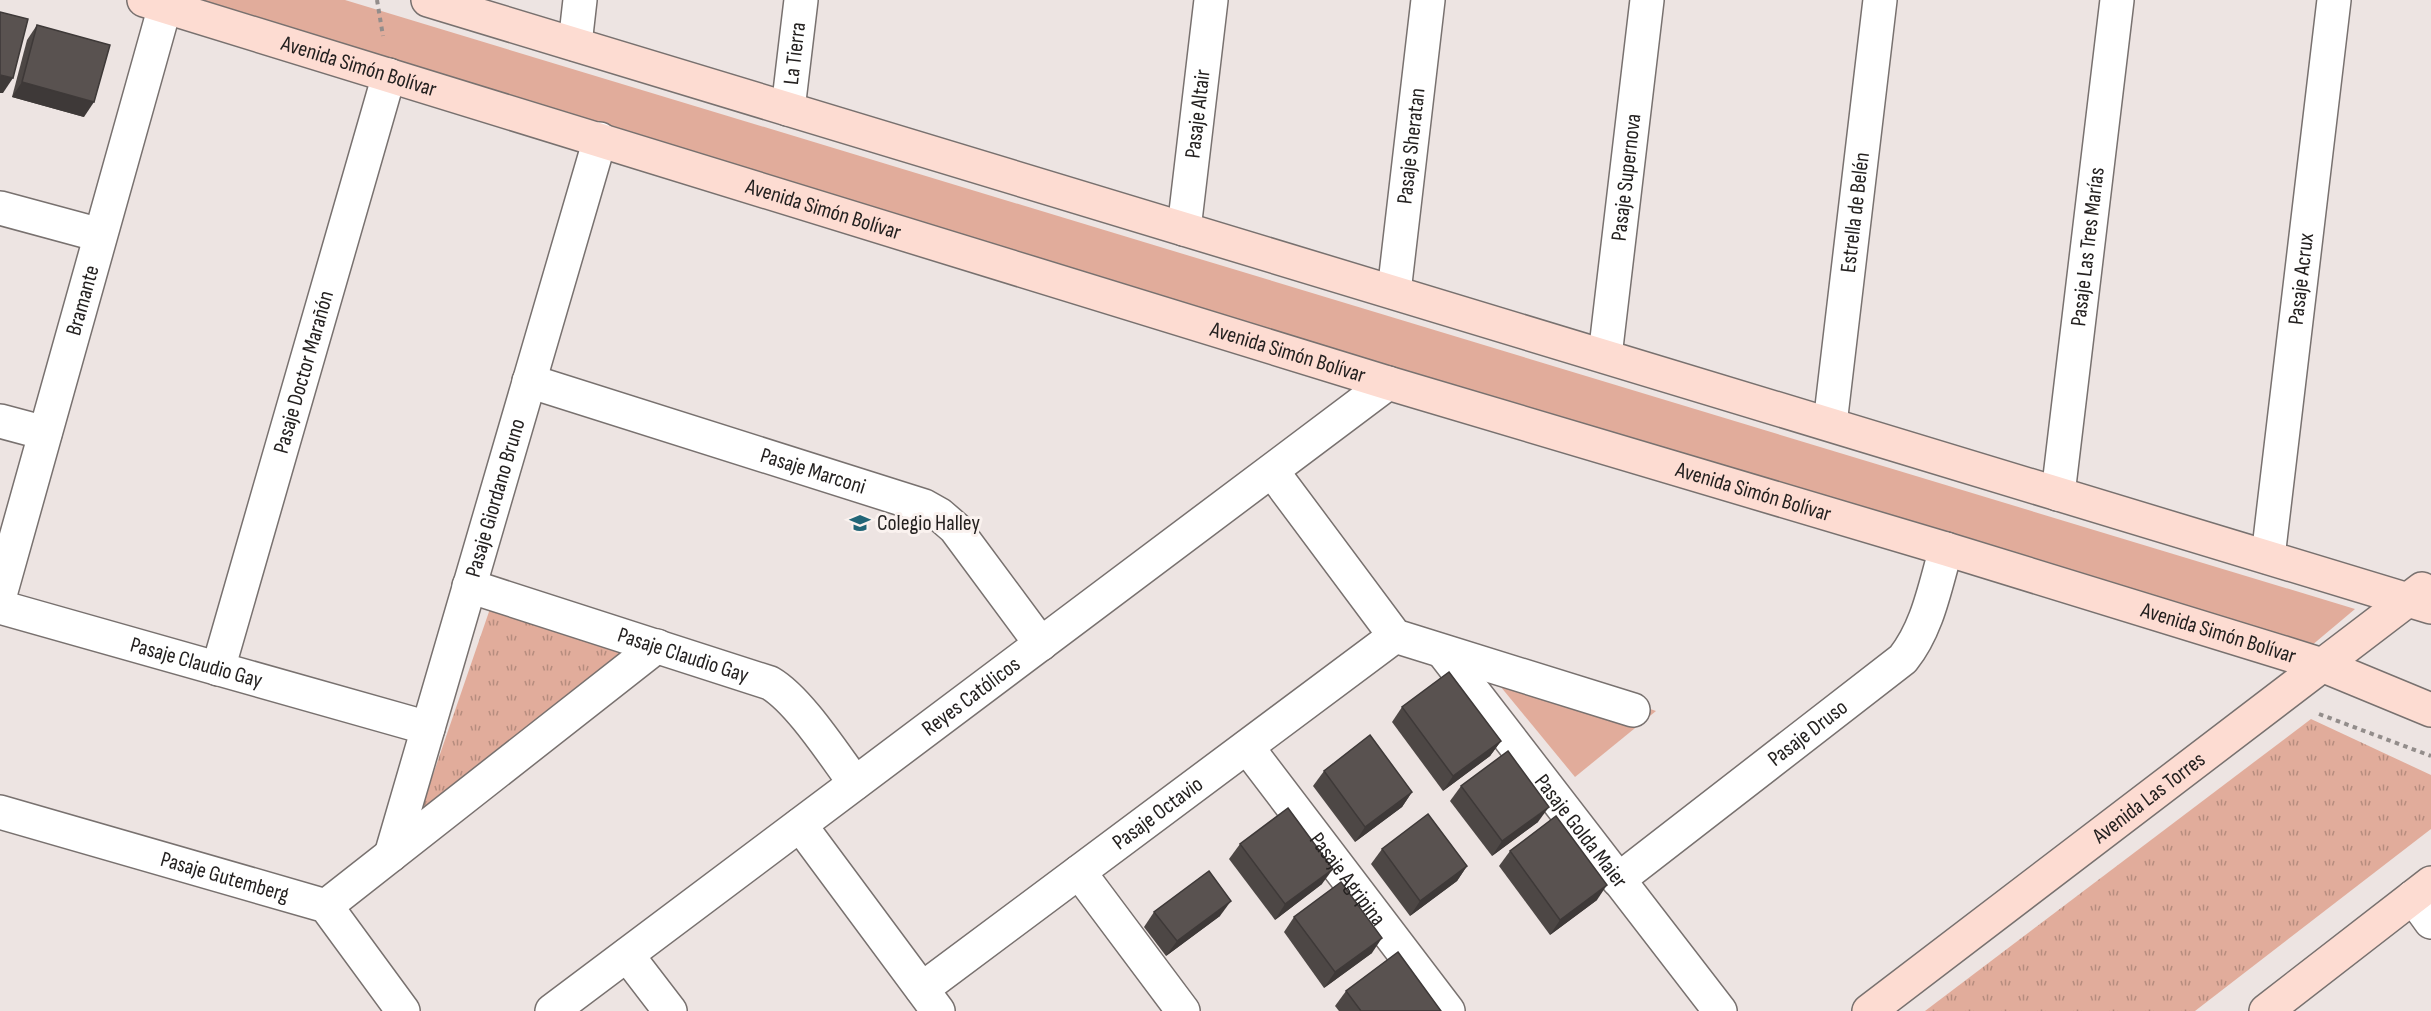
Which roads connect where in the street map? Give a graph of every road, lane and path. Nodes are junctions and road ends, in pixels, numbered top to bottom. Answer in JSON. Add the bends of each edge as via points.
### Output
{"nodes":[{"id":1,"x":429,"y":0,"type":"edge"},
{"id":2,"x":580,"y":0,"type":"edge"},
{"id":3,"x":801,"y":0,"type":"edge"},
{"id":4,"x":1212,"y":0,"type":"edge"},
{"id":5,"x":1428,"y":0,"type":"edge"},
{"id":6,"x":1647,"y":0,"type":"edge"},
{"id":7,"x":1880,"y":0,"type":"edge"},
{"id":8,"x":2117,"y":0,"type":"edge"},
{"id":9,"x":2334,"y":0,"type":"edge"},
{"id":10,"x":154,"y":3,"type":"edge"},
{"id":11,"x":575,"y":44,"type":"junction"},
{"id":12,"x":390,"y":75,"type":"junction"},
{"id":13,"x":788,"y":109,"type":"junction"},
{"id":14,"x":600,"y":140,"type":"junction"},
{"id":15,"x":0,"y":208,"type":"edge"},
{"id":16,"x":1184,"y":229,"type":"junction"},
{"id":17,"x":100,"y":235,"type":"junction"},
{"id":18,"x":1394,"y":292,"type":"junction"},
{"id":19,"x":1605,"y":356,"type":"junction"},
{"id":20,"x":529,"y":381,"type":"junction"},
{"id":21,"x":1388,"y":383,"type":"junction"},
{"id":22,"x":0,"y":421,"type":"edge"},
{"id":23,"x":1830,"y":424,"type":"junction"},
{"id":24,"x":45,"y":433,"type":"junction"},
{"id":25,"x":1272,"y":471,"type":"junction"},
{"id":26,"x":2058,"y":494,"type":"junction"},
{"id":27,"x":1946,"y":549,"type":"junction"},
{"id":28,"x":2268,"y":557,"type":"junction"},
{"id":29,"x":470,"y":586,"type":"junction"},
{"id":30,"x":0,"y":595,"type":"edge"},
{"id":31,"x":2424,"y":596,"type":"edge"},
{"id":32,"x":0,"y":607,"type":"edge"},
{"id":33,"x":1395,"y":636,"type":"junction"},
{"id":34,"x":1041,"y":644,"type":"junction"},
{"id":35,"x":657,"y":646,"type":"junction"},
{"id":36,"x":1443,"y":652,"type":"junction"},
{"id":37,"x":2322,"y":665,"type":"junction"},
{"id":38,"x":218,"y":669,"type":"junction"},
{"id":39,"x":1633,"y":710,"type":"dead end"},
{"id":40,"x":2431,"y":710,"type":"edge"},
{"id":41,"x":428,"y":728,"type":"junction"},
{"id":42,"x":1247,"y":747,"type":"junction"},
{"id":43,"x":855,"y":783,"type":"junction"},
{"id":44,"x":0,"y":812,"type":"edge"},
{"id":45,"x":800,"y":825,"type":"junction"},
{"id":46,"x":391,"y":855,"type":"junction"},
{"id":47,"x":1080,"y":872,"type":"junction"},
{"id":48,"x":1618,"y":880,"type":"junction"},
{"id":49,"x":2425,"y":901,"type":"edge"},
{"id":50,"x":326,"y":906,"type":"junction"},
{"id":51,"x":627,"y":954,"type":"junction"},
{"id":52,"x":930,"y":1000,"type":"edge"},
{"id":53,"x":403,"y":1011,"type":"edge"},
{"id":54,"x":552,"y":1011,"type":"edge"},
{"id":55,"x":670,"y":1011,"type":"edge"},
{"id":56,"x":1183,"y":1011,"type":"edge"},
{"id":57,"x":1448,"y":1011,"type":"edge"},
{"id":58,"x":1720,"y":1011,"type":"edge"},
{"id":59,"x":1869,"y":1011,"type":"edge"},
{"id":60,"x":2266,"y":1011,"type":"edge"}],
"edges":[{"from":1,"to":11,"type":"main road"},
{"from":2,"to":11,"type":"street"},
{"from":3,"to":13,"type":"street","name":"La Tierra"},
{"from":4,"to":16,"type":"street","name":"Pasaje Altair"},
{"from":5,"to":18,"type":"street","name":"Pasaje Sheratan"},
{"from":6,"to":19,"type":"street","name":"Pasaje Supernova"},
{"from":7,"to":23,"type":"street","name":"Estrella de Belén"},
{"from":8,"to":26,"type":"street","name":"Pasaje Las Tres Marías"},
{"from":9,"to":28,"type":"street","name":"Pasaje Acrux"},
{"from":10,"to":12,"type":"main road","name":"Avenida Simón Bolívar"},
{"from":10,"to":17,"type":"street","name":"Bramante"},
{"from":11,"to":13,"type":"main road"},
{"from":12,"to":14,"type":"main road","name":"Avenida Simón Bolívar"},
{"from":12,"to":38,"type":"street","name":"Pasaje Doctor Marañón"},
{"from":13,"to":16,"type":"main road"},
{"from":14,"to":20,"type":"street","name":"Pasaje Giordano Bruno"},
{"from":14,"to":21,"type":"main road","name":"Avenida Simón Bolívar"},
{"from":15,"to":17,"type":"street"},
{"from":16,"to":18,"type":"main road"},
{"from":17,"to":24,"type":"street","name":"Bramante"},
{"from":18,"to":19,"type":"main road"},
{"from":19,"to":23,"type":"main road"},
{"from":20,"to":29,"type":"street","name":"Pasaje Giordano Bruno"},
{"from":20,"to":34,"type":"street","name":"Pasaje Marconi","via":[[924,506],[955,528]]},
{"from":21,"to":25,"type":"street","name":"Reyes Católicos"},
{"from":21,"to":27,"type":"main road","name":"Avenida Simón Bolívar"},
{"from":22,"to":24,"type":"street"},
{"from":23,"to":26,"type":"main road"},
{"from":24,"to":30,"type":"street","name":"Bramante"},
{"from":25,"to":33,"type":"street"},
{"from":25,"to":34,"type":"street","name":"Reyes Católicos"},
{"from":26,"to":28,"type":"main road"},
{"from":27,"to":37,"type":"main road","name":"Avenida Simón Bolívar"},
{"from":27,"to":48,"type":"street","name":"Pasaje Druso","via":[[1923,627],[1904,659]]},
{"from":28,"to":31,"type":"main road"},
{"from":29,"to":35,"type":"street","name":"Pasaje Claudio Gay"},
{"from":29,"to":41,"type":"street","name":"Pasaje Giordano Bruno"},
{"from":31,"to":37,"type":"main road","name":"Avenida Las Torres"},
{"from":32,"to":38,"type":"street","name":"Pasaje Claudio Gay"},
{"from":33,"to":36,"type":"street"},
{"from":33,"to":42,"type":"street","name":"Pasaje Octavio"},
{"from":34,"to":43,"type":"street","name":"Reyes Católicos"},
{"from":35,"to":43,"type":"street","name":"Pasaje Claudio Gay","via":[[779,688]]},
{"from":35,"to":46,"type":"street"},
{"from":36,"to":39,"type":"street"},
{"from":36,"to":48,"type":"street","name":"Pasaje Golda Maier"},
{"from":37,"to":40,"type":"main road","name":"Avenida Simón Bolívar"},
{"from":37,"to":59,"type":"main road","name":"Avenida Las Torres"},
{"from":38,"to":41,"type":"street","name":"Pasaje Claudio Gay"},
{"from":41,"to":46,"type":"street","name":"Pasaje Giordano Bruno"},
{"from":42,"to":47,"type":"street","name":"Pasaje Octavio"},
{"from":42,"to":57,"type":"street","name":"Pasaje Agripina"},
{"from":43,"to":45,"type":"street","name":"Reyes Católicos"},
{"from":44,"to":50,"type":"street","name":"Pasaje Gutemberg"},
{"from":45,"to":51,"type":"street","name":"Reyes Católicos"},
{"from":45,"to":52,"type":"street"},
{"from":46,"to":50,"type":"street"},
{"from":47,"to":52,"type":"street","name":"Pasaje Octavio"},
{"from":47,"to":56,"type":"street"},
{"from":48,"to":58,"type":"street","name":"Pasaje Golda Maier"},
{"from":49,"to":60,"type":"main road"},
{"from":50,"to":53,"type":"street"},
{"from":51,"to":54,"type":"street","name":"Reyes Católicos"},
{"from":51,"to":55,"type":"street"}]}
